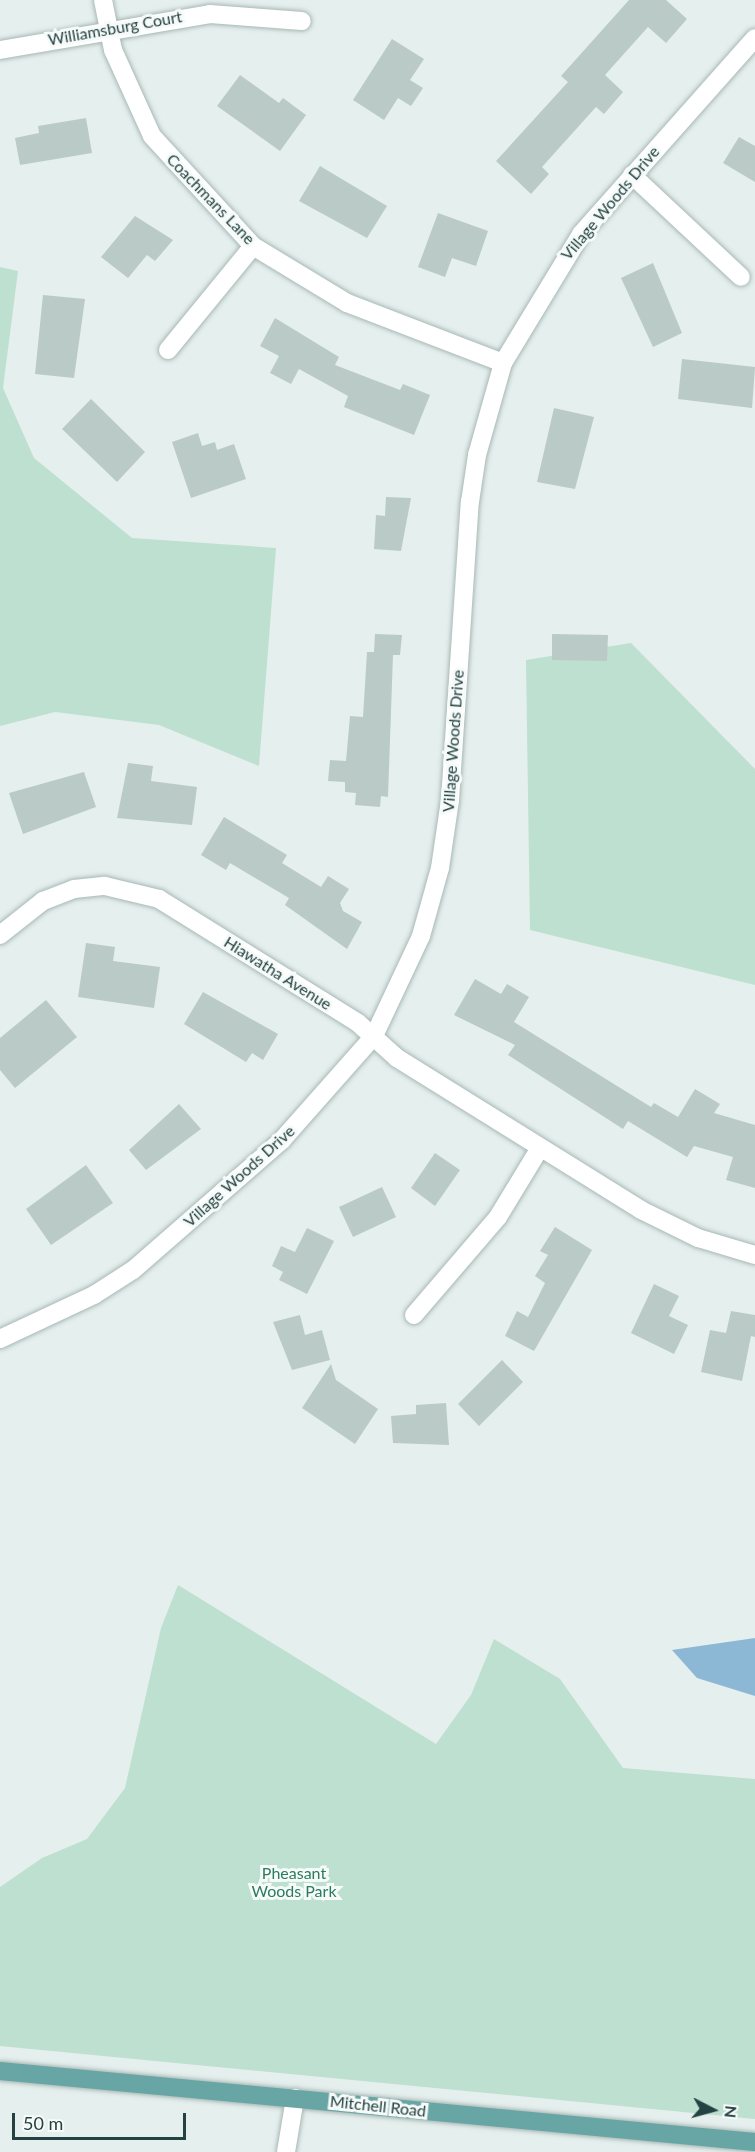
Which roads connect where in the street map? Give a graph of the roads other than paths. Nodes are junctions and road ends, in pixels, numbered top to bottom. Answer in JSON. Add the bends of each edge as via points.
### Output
{"nodes":[{"id":1,"x":103,"y":0,"type":"edge"},
{"id":2,"x":302,"y":21,"type":"dead end"},
{"id":3,"x":108,"y":29,"type":"junction"},
{"id":4,"x":755,"y":38,"type":"edge"},
{"id":5,"x":0,"y":50,"type":"edge"},
{"id":6,"x":632,"y":175,"type":"junction"},
{"id":7,"x":253,"y":246,"type":"junction"},
{"id":8,"x":741,"y":277,"type":"dead end"},
{"id":9,"x":168,"y":350,"type":"dead end"},
{"id":10,"x":503,"y":363,"type":"junction"},
{"id":11,"x":0,"y":935,"type":"edge"},
{"id":12,"x":374,"y":1036,"type":"junction"},
{"id":13,"x":540,"y":1148,"type":"junction"},
{"id":14,"x":755,"y":1255,"type":"edge"},
{"id":15,"x":414,"y":1315,"type":"dead end"},
{"id":16,"x":0,"y":1339,"type":"edge"},
{"id":17,"x":0,"y":2071,"type":"edge"},
{"id":18,"x":295,"y":2098,"type":"junction"},
{"id":19,"x":755,"y":2142,"type":"edge"},
{"id":20,"x":286,"y":2152,"type":"edge"}],
"edges":[{"from":1,"to":3,"type":"street","name":"Coachmans Lane"},
{"from":2,"to":3,"type":"street","name":"Williamsburg Court","via":[[210,14]]},
{"from":3,"to":5,"type":"street","name":"Williamsburg Court"},
{"from":3,"to":7,"type":"street","name":"Coachmans Lane","via":[[130,94],[152,136]]},
{"from":4,"to":6,"type":"street","name":"Village Woods Drive"},
{"from":6,"to":8,"type":"street"},
{"from":6,"to":10,"type":"street","name":"Village Woods Drive","via":[[549,279]]},
{"from":7,"to":9,"type":"street"},
{"from":7,"to":10,"type":"street","name":"Coachmans Lane","via":[[347,303]]},
{"from":10,"to":12,"type":"street","name":"Village Woods Drive","via":[[477,455],[470,502],[450,800],[440,868],[421,936]]},
{"from":11,"to":12,"type":"street","name":"Hiawatha Avenue","via":[[43,901],[74,889],[132,889],[159,899]]},
{"from":12,"to":13,"type":"street","name":"Hiawatha Avenue","via":[[398,1058]]},
{"from":12,"to":16,"type":"street","name":"Village Woods Drive","via":[[282,1140],[133,1270],[94,1295]]},
{"from":13,"to":14,"type":"street","name":"Hiawatha Avenue","via":[[663,1222]]},
{"from":13,"to":15,"type":"street","via":[[498,1217]]},
{"from":17,"to":18,"type":"main road","name":"Mitchell Road"},
{"from":18,"to":19,"type":"main road","name":"Mitchell Road"},
{"from":18,"to":20,"type":"street"}]}
